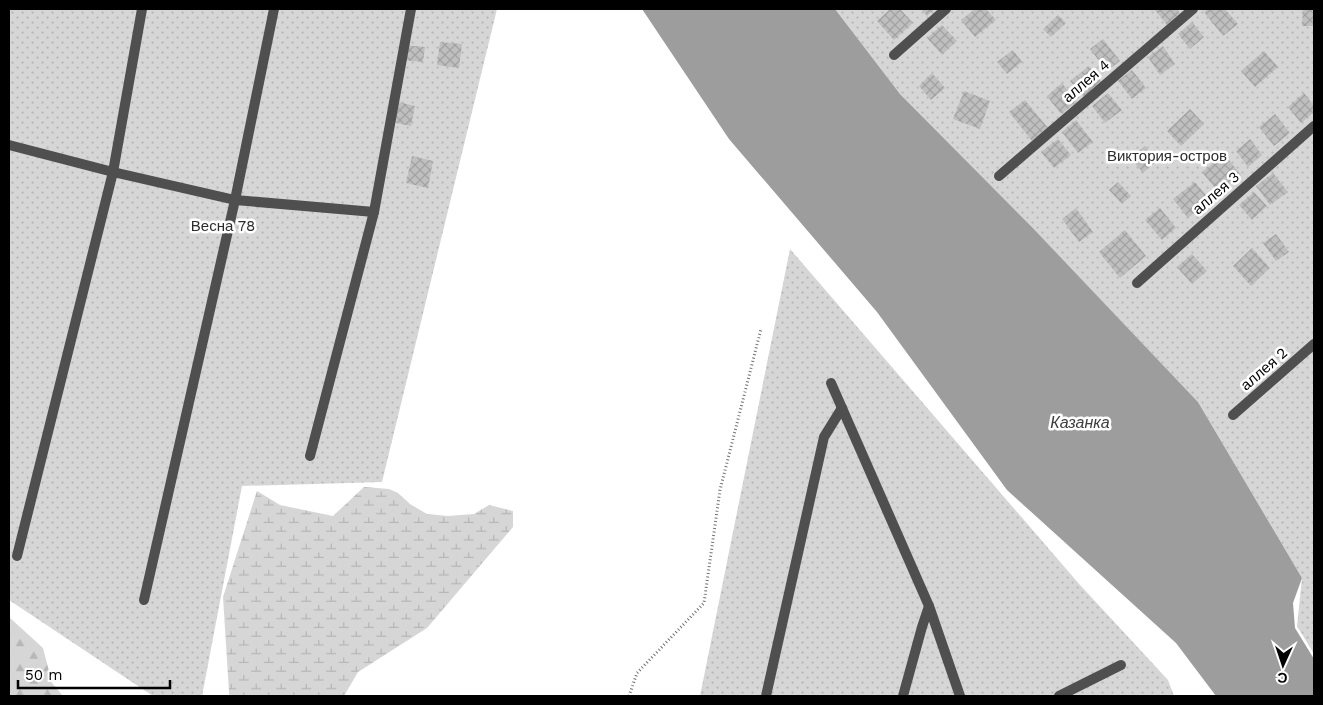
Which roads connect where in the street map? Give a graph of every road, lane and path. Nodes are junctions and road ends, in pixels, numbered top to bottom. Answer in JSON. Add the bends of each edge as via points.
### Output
{"nodes":[{"id":1,"x":142,"y":9,"type":"edge"},
{"id":2,"x":274,"y":9,"type":"edge"},
{"id":3,"x":411,"y":9,"type":"edge"},
{"id":4,"x":946,"y":9,"type":"edge"},
{"id":5,"x":1193,"y":9,"type":"edge"},
{"id":6,"x":894,"y":55,"type":"dead end"},
{"id":7,"x":1314,"y":126,"type":"edge"},
{"id":8,"x":9,"y":145,"type":"edge"},
{"id":9,"x":113,"y":172,"type":"junction"},
{"id":10,"x":999,"y":176,"type":"dead end"},
{"id":11,"x":235,"y":200,"type":"junction"},
{"id":12,"x":374,"y":212,"type":"junction"},
{"id":13,"x":1137,"y":283,"type":"dead end"},
{"id":14,"x":761,"y":329,"type":"dead end"},
{"id":15,"x":1314,"y":344,"type":"edge"},
{"id":16,"x":831,"y":383,"type":"dead end"},
{"id":17,"x":842,"y":408,"type":"junction"},
{"id":18,"x":1233,"y":416,"type":"dead end"},
{"id":19,"x":310,"y":456,"type":"dead end"},
{"id":20,"x":17,"y":556,"type":"dead end"},
{"id":21,"x":144,"y":600,"type":"dead end"},
{"id":22,"x":930,"y":606,"type":"junction"},
{"id":23,"x":1121,"y":665,"type":"dead end"},
{"id":24,"x":629,"y":696,"type":"edge"},
{"id":25,"x":766,"y":696,"type":"edge"},
{"id":26,"x":903,"y":696,"type":"edge"},
{"id":27,"x":960,"y":696,"type":"edge"},
{"id":28,"x":1059,"y":696,"type":"edge"}],
"edges":[{"from":1,"to":9,"type":"lane"},
{"from":2,"to":11,"type":"lane"},
{"from":3,"to":12,"type":"lane"},
{"from":4,"to":6,"type":"lane"},
{"from":5,"to":10,"type":"lane","name":"аллея 4"},
{"from":7,"to":13,"type":"lane","name":"аллея 3"},
{"from":8,"to":9,"type":"lane"},
{"from":9,"to":11,"type":"lane"},
{"from":9,"to":20,"type":"lane"},
{"from":11,"to":12,"type":"lane"},
{"from":11,"to":21,"type":"lane"},
{"from":12,"to":19,"type":"lane"},
{"from":14,"to":24,"type":"path","via":[[720,490],[704,603],[636,673]]},
{"from":15,"to":18,"type":"lane","name":"аллея 2"},
{"from":16,"to":17,"type":"lane"},
{"from":17,"to":22,"type":"lane"},
{"from":17,"to":25,"type":"lane","via":[[824,437]]},
{"from":22,"to":26,"type":"lane"},
{"from":22,"to":27,"type":"lane"},
{"from":23,"to":28,"type":"lane"}]}
